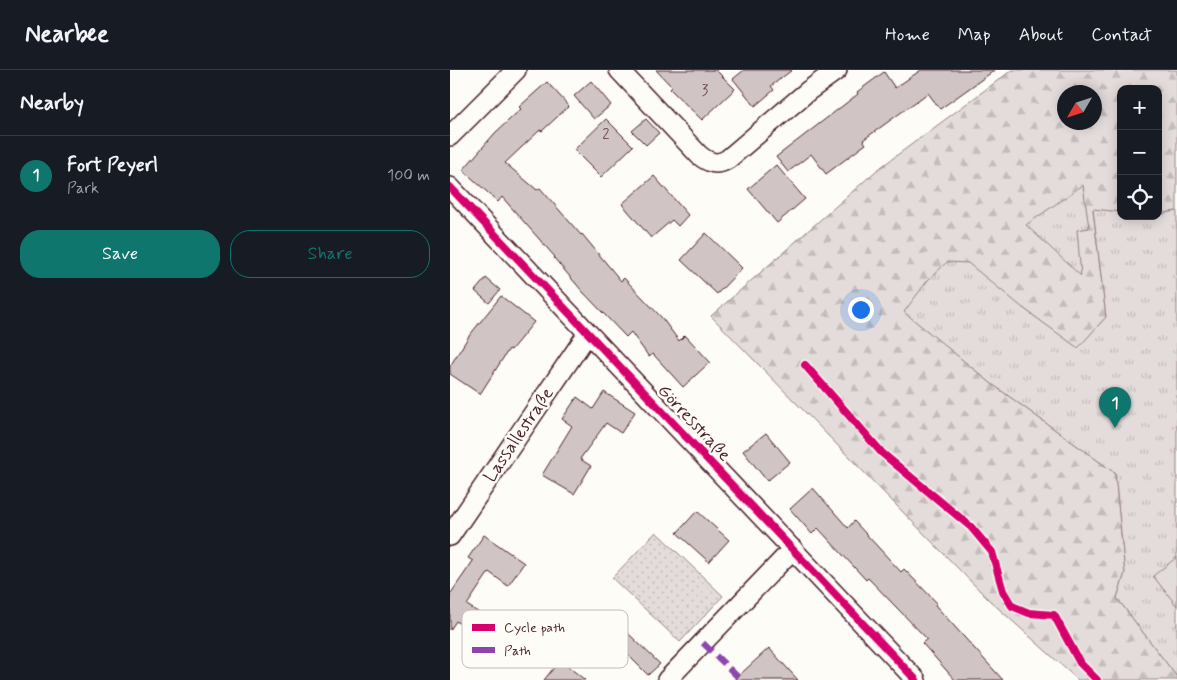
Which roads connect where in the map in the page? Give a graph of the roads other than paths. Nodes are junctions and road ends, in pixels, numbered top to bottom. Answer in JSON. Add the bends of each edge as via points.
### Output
{"nodes":[{"id":1,"x":516,"y":70,"type":"edge"},
{"id":2,"x":618,"y":70,"type":"edge"},
{"id":3,"x":837,"y":70,"type":"edge"},
{"id":4,"x":450,"y":136,"type":"edge"},
{"id":5,"x":450,"y":187,"type":"edge"},
{"id":6,"x":588,"y":333,"type":"junction"},
{"id":7,"x":450,"y":536,"type":"edge"},
{"id":8,"x":793,"y":549,"type":"junction"},
{"id":9,"x":667,"y":680,"type":"edge"},
{"id":10,"x":916,"y":680,"type":"edge"}],
"edges":[{"from":1,"to":4,"type":"street"},
{"from":2,"to":3,"type":"street","via":[[699,155],[716,164],[728,159]]},
{"from":5,"to":6,"type":"street","name":"Görresstraße"},
{"from":6,"to":7,"type":"street","name":"Lassallestraße"},
{"from":6,"to":8,"type":"street","name":"Görresstraße"},
{"from":8,"to":9,"type":"street"},
{"from":8,"to":10,"type":"street","name":"Görresstraße"}]}
